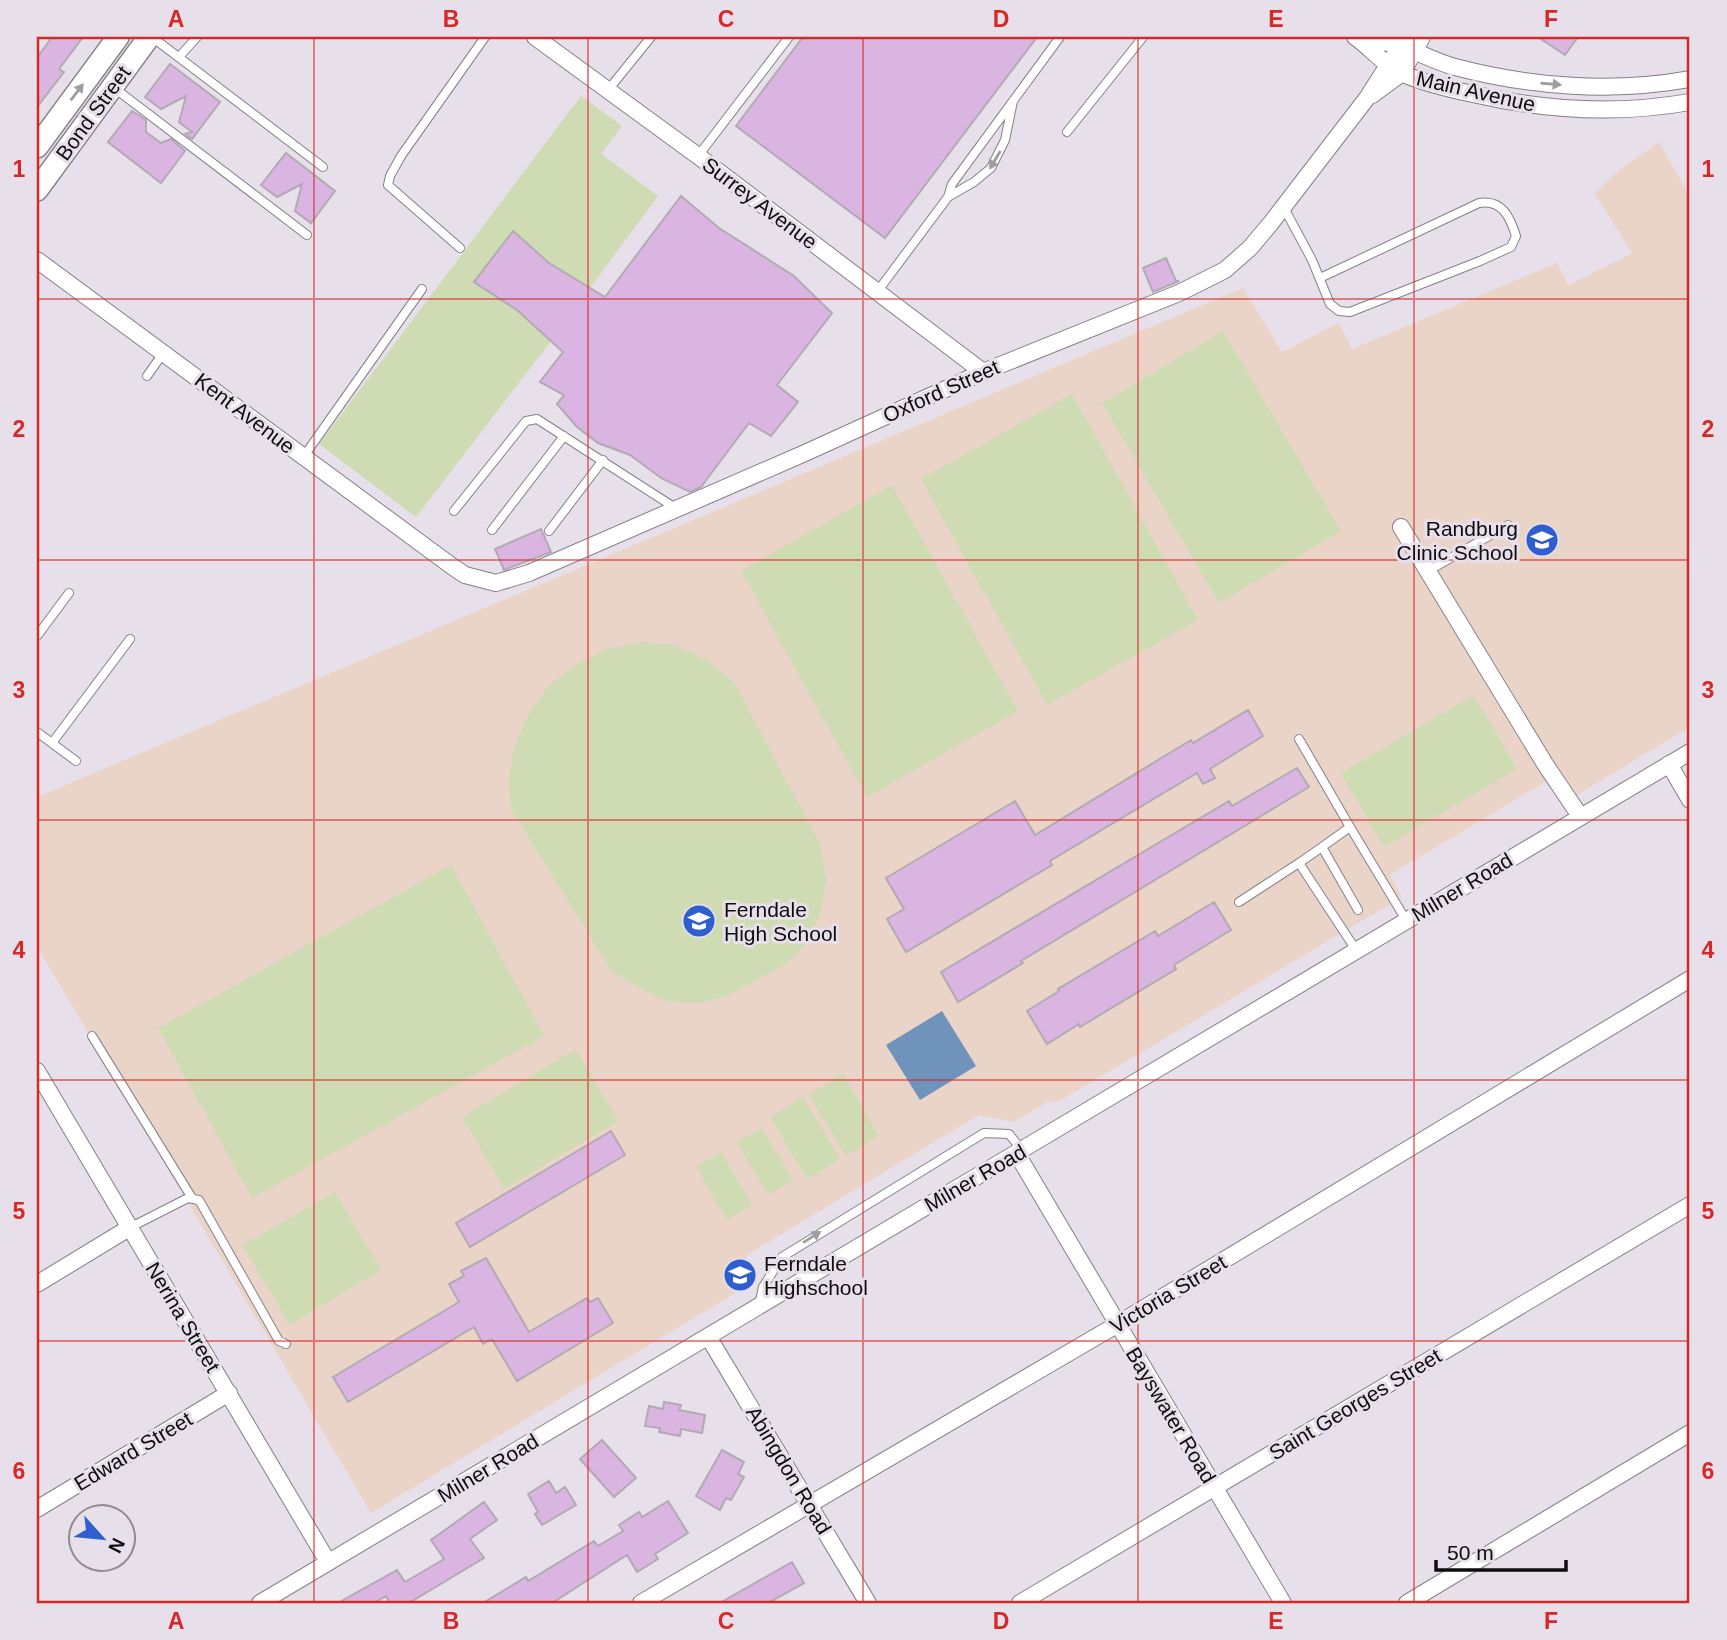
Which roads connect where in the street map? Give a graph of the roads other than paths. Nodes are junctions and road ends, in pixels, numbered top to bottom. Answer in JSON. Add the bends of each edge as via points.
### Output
{"nodes":[{"id":1,"x":118,"y":37,"type":"edge"},
{"id":2,"x":151,"y":37,"type":"edge"},
{"id":3,"x":197,"y":37,"type":"edge"},
{"id":4,"x":485,"y":37,"type":"edge"},
{"id":5,"x":535,"y":37,"type":"edge"},
{"id":6,"x":651,"y":37,"type":"edge"},
{"id":7,"x":789,"y":37,"type":"edge"},
{"id":8,"x":1060,"y":37,"type":"edge"},
{"id":9,"x":1143,"y":37,"type":"edge"},
{"id":10,"x":1422,"y":37,"type":"edge"},
{"id":11,"x":1356,"y":38,"type":"edge"},
{"id":12,"x":1406,"y":45,"type":"edge"},
{"id":13,"x":179,"y":57,"type":"junction"},
{"id":14,"x":1387,"y":65,"type":"junction"},
{"id":15,"x":1402,"y":73,"type":"junction"},
{"id":16,"x":1690,"y":79,"type":"edge"},
{"id":17,"x":113,"y":88,"type":"junction"},
{"id":18,"x":608,"y":90,"type":"junction"},
{"id":19,"x":1367,"y":98,"type":"junction"},
{"id":20,"x":1013,"y":102,"type":"junction"},
{"id":21,"x":1690,"y":102,"type":"edge"},
{"id":22,"x":1067,"y":131,"type":"dead end"},
{"id":23,"x":37,"y":146,"type":"edge"},
{"id":24,"x":698,"y":156,"type":"junction"},
{"id":25,"x":323,"y":167,"type":"dead end"},
{"id":26,"x":37,"y":190,"type":"edge"},
{"id":27,"x":948,"y":197,"type":"junction"},
{"id":28,"x":1283,"y":206,"type":"junction"},
{"id":29,"x":307,"y":235,"type":"dead end"},
{"id":30,"x":460,"y":247,"type":"dead end"},
{"id":31,"x":37,"y":260,"type":"edge"},
{"id":32,"x":1320,"y":278,"type":"junction"},
{"id":33,"x":422,"y":289,"type":"dead end"},
{"id":34,"x":877,"y":292,"type":"junction"},
{"id":35,"x":163,"y":352,"type":"junction"},
{"id":36,"x":983,"y":372,"type":"junction"},
{"id":37,"x":147,"y":376,"type":"dead end"},
{"id":38,"x":564,"y":436,"type":"junction"},
{"id":39,"x":304,"y":456,"type":"junction"},
{"id":40,"x":603,"y":460,"type":"junction"},
{"id":41,"x":677,"y":509,"type":"junction"},
{"id":42,"x":454,"y":510,"type":"dead end"},
{"id":43,"x":1508,"y":526,"type":"dead end"},
{"id":44,"x":1401,"y":527,"type":"dead end"},
{"id":45,"x":492,"y":530,"type":"dead end"},
{"id":46,"x":549,"y":531,"type":"dead end"},
{"id":47,"x":453,"y":568,"type":"joint"},
{"id":48,"x":1428,"y":571,"type":"junction"},
{"id":49,"x":69,"y":593,"type":"dead end"},
{"id":50,"x":37,"y":636,"type":"edge"},
{"id":51,"x":130,"y":639,"type":"dead end"},
{"id":52,"x":37,"y":732,"type":"edge"},
{"id":53,"x":1299,"y":739,"type":"dead end"},
{"id":54,"x":52,"y":743,"type":"junction"},
{"id":55,"x":1690,"y":752,"type":"edge"},
{"id":56,"x":76,"y":761,"type":"dead end"},
{"id":57,"x":1669,"y":764,"type":"junction"},
{"id":58,"x":1690,"y":800,"type":"edge"},
{"id":59,"x":1580,"y":816,"type":"junction"},
{"id":60,"x":1350,"y":827,"type":"junction"},
{"id":61,"x":1322,"y":847,"type":"junction"},
{"id":62,"x":1299,"y":863,"type":"junction"},
{"id":63,"x":1239,"y":902,"type":"dead end"},
{"id":64,"x":1358,"y":910,"type":"dead end"},
{"id":65,"x":1406,"y":920,"type":"junction"},
{"id":66,"x":1356,"y":950,"type":"junction"},
{"id":67,"x":1690,"y":979,"type":"edge"},
{"id":68,"x":92,"y":1036,"type":"dead end"},
{"id":69,"x":37,"y":1071,"type":"edge"},
{"id":70,"x":1019,"y":1152,"type":"junction"},
{"id":71,"x":192,"y":1198,"type":"junction"},
{"id":72,"x":1690,"y":1205,"type":"edge"},
{"id":73,"x":129,"y":1228,"type":"junction"},
{"id":74,"x":37,"y":1284,"type":"edge"},
{"id":75,"x":758,"y":1308,"type":"junction"},
{"id":76,"x":1118,"y":1324,"type":"junction"},
{"id":77,"x":709,"y":1338,"type":"junction"},
{"id":78,"x":286,"y":1345,"type":"dead end"},
{"id":79,"x":229,"y":1394,"type":"junction"},
{"id":80,"x":1690,"y":1433,"type":"edge"},
{"id":81,"x":1214,"y":1488,"type":"junction"},
{"id":82,"x":809,"y":1503,"type":"junction"},
{"id":83,"x":37,"y":1509,"type":"edge"},
{"id":84,"x":328,"y":1562,"type":"junction"},
{"id":85,"x":260,"y":1603,"type":"edge"},
{"id":86,"x":641,"y":1603,"type":"edge"},
{"id":87,"x":868,"y":1603,"type":"edge"},
{"id":88,"x":1020,"y":1603,"type":"edge"},
{"id":89,"x":1283,"y":1603,"type":"edge"},
{"id":90,"x":1407,"y":1603,"type":"edge"}],
"edges":[{"from":23,"to":1,"type":"street","name":"Bond Street","one_way":true},
{"from":2,"to":13,"type":"lane"},
{"from":2,"to":17,"type":"street","name":"Bond Street"},
{"from":3,"to":13,"type":"lane"},
{"from":4,"to":30,"type":"lane","via":[[401,156],[388,185]]},
{"from":5,"to":18,"type":"street","name":"Surrey Avenue"},
{"from":6,"to":18,"type":"lane"},
{"from":7,"to":24,"type":"lane"},
{"from":8,"to":20,"type":"lane"},
{"from":9,"to":22,"type":"lane"},
{"from":10,"to":12,"type":"street","name":"Oxford Street"},
{"from":11,"to":12,"type":"street","name":"Main Avenue"},
{"from":11,"to":14,"type":"street","name":"Main Avenue"},
{"from":12,"to":14,"type":"street","name":"Oxford Street"},
{"from":12,"to":15,"type":"street","name":"Oxford Street"},
{"from":12,"to":16,"type":"street","name":"Main Avenue","one_way":true,"via":[[1453,66],[1513,80],[1581,86],[1653,85]]},
{"from":13,"to":25,"type":"lane"},
{"from":14,"to":15,"type":"street","name":"Main Avenue"},
{"from":14,"to":19,"type":"street","name":"Oxford Street"},
{"from":15,"to":19,"type":"street","name":"Oxford Street"},
{"from":15,"to":21,"type":"street","name":"Main Avenue","via":[[1454,90],[1532,106],[1612,110]]},
{"from":17,"to":26,"type":"street","name":"Bond Street"},
{"from":17,"to":29,"type":"lane"},
{"from":18,"to":24,"type":"street","name":"Surrey Avenue"},
{"from":19,"to":28,"type":"street","name":"Oxford Street"},
{"from":20,"to":27,"type":"lane","via":[[951,184]]},
{"from":20,"to":27,"type":"lane","one_way":true,"via":[[1005,140],[991,168]]},
{"from":24,"to":34,"type":"street","name":"Surrey Avenue"},
{"from":27,"to":34,"type":"lane"},
{"from":28,"to":32,"type":"lane"},
{"from":28,"to":36,"type":"street","name":"Oxford Street","via":[[1250,248],[1225,270],[1180,293]]},
{"from":31,"to":35,"type":"street","name":"Kent Avenue"},
{"from":32,"to":32,"type":"lane","via":[[1330,303],[1339,311],[1350,312],[1511,247],[1516,236],[1502,207],[1488,201]]},
{"from":33,"to":39,"type":"lane"},
{"from":34,"to":36,"type":"street","name":"Surrey Avenue"},
{"from":35,"to":37,"type":"lane"},
{"from":35,"to":39,"type":"street","name":"Kent Avenue"},
{"from":36,"to":41,"type":"street","name":"Oxford Street"},
{"from":38,"to":40,"type":"lane"},
{"from":38,"to":42,"type":"lane","via":[[537,419],[526,421]]},
{"from":38,"to":45,"type":"lane"},
{"from":39,"to":47,"type":"street","name":"Kent Avenue"},
{"from":40,"to":41,"type":"lane"},
{"from":40,"to":46,"type":"lane"},
{"from":41,"to":47,"type":"street","name":"Oxford Street","via":[[496,583]]},
{"from":43,"to":48,"type":"lane"},
{"from":44,"to":48,"type":"street"},
{"from":48,"to":59,"type":"street"},
{"from":49,"to":50,"type":"lane"},
{"from":51,"to":54,"type":"lane"},
{"from":52,"to":54,"type":"lane"},
{"from":53,"to":60,"type":"lane"},
{"from":54,"to":56,"type":"lane"},
{"from":55,"to":57,"type":"street","name":"Milner Road"},
{"from":57,"to":58,"type":"street"},
{"from":57,"to":59,"type":"street","name":"Milner Road"},
{"from":59,"to":65,"type":"street","name":"Milner Road"},
{"from":60,"to":61,"type":"lane"},
{"from":60,"to":65,"type":"lane"},
{"from":61,"to":62,"type":"lane"},
{"from":61,"to":64,"type":"lane"},
{"from":62,"to":63,"type":"lane"},
{"from":62,"to":66,"type":"lane"},
{"from":65,"to":66,"type":"street","name":"Milner Road"},
{"from":66,"to":70,"type":"street","name":"Milner Road"},
{"from":67,"to":76,"type":"street","name":"Victoria Street"},
{"from":68,"to":71,"type":"lane"},
{"from":69,"to":73,"type":"street","name":"Nerina Street"},
{"from":70,"to":75,"type":"street","name":"Milner Road"},
{"from":75,"to":70,"type":"lane","one_way":true,"via":[[763,1287],[782,1257],[938,1160],[984,1133],[1009,1134]]},
{"from":70,"to":76,"type":"street","name":"Bayswater Road"},
{"from":71,"to":73,"type":"lane"},
{"from":71,"to":78,"type":"lane","via":[[205,1206],[279,1341]]},
{"from":72,"to":81,"type":"street","name":"Saint Georges Street"},
{"from":73,"to":74,"type":"street"},
{"from":73,"to":79,"type":"street","name":"Nerina Street"},
{"from":75,"to":77,"type":"street","name":"Milner Road"},
{"from":76,"to":81,"type":"street","name":"Bayswater Road"},
{"from":76,"to":82,"type":"street","name":"Victoria Street"},
{"from":77,"to":82,"type":"street","name":"Abingdon Road"},
{"from":77,"to":84,"type":"street","name":"Milner Road"},
{"from":79,"to":83,"type":"street","name":"Edward Street"},
{"from":79,"to":84,"type":"street","name":"Nerina Street"},
{"from":80,"to":90,"type":"street"},
{"from":81,"to":88,"type":"street","name":"Saint Georges Street"},
{"from":81,"to":89,"type":"street","name":"Bayswater Road"},
{"from":82,"to":86,"type":"street","name":"Victoria Street"},
{"from":82,"to":87,"type":"street","name":"Abingdon Road"},
{"from":84,"to":85,"type":"street","name":"Milner Road"}]}
